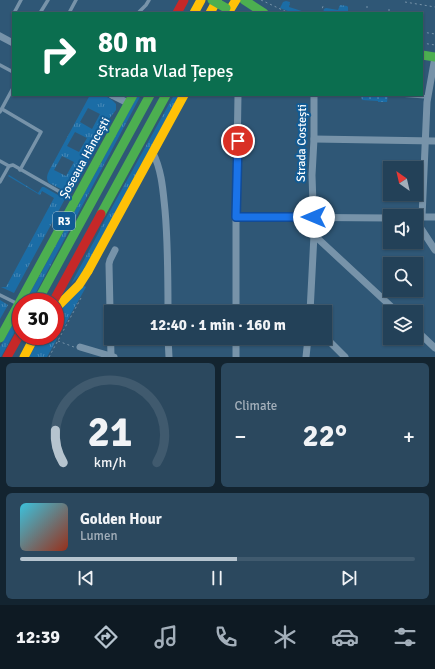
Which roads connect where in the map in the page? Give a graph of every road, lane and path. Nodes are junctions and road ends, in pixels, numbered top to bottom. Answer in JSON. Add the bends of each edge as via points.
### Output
{"nodes":[{"id":1,"x":21,"y":0,"type":"edge"},
{"id":2,"x":48,"y":0,"type":"edge"},
{"id":3,"x":76,"y":0,"type":"edge"},
{"id":4,"x":149,"y":0,"type":"edge"},
{"id":5,"x":184,"y":0,"type":"edge"},
{"id":6,"x":201,"y":0,"type":"edge"},
{"id":7,"x":212,"y":0,"type":"edge"},
{"id":8,"x":217,"y":0,"type":"edge"},
{"id":9,"x":236,"y":0,"type":"edge"},
{"id":10,"x":244,"y":0,"type":"edge"},
{"id":11,"x":261,"y":0,"type":"edge"},
{"id":12,"x":405,"y":2,"type":"dead end"},
{"id":13,"x":368,"y":5,"type":"dead end"},
{"id":14,"x":323,"y":6,"type":"dead end"},
{"id":15,"x":390,"y":7,"type":"dead end"},
{"id":16,"x":435,"y":7,"type":"edge"},
{"id":17,"x":367,"y":8,"type":"dead end"},
{"id":18,"x":231,"y":11,"type":"edge"},
{"id":19,"x":389,"y":11,"type":"dead end"},
{"id":20,"x":15,"y":12,"type":"edge"},
{"id":21,"x":41,"y":12,"type":"edge"},
{"id":22,"x":69,"y":12,"type":"edge"},
{"id":23,"x":139,"y":12,"type":"edge"},
{"id":24,"x":178,"y":12,"type":"edge"},
{"id":25,"x":195,"y":12,"type":"edge"},
{"id":26,"x":211,"y":12,"type":"edge"},
{"id":27,"x":262,"y":12,"type":"edge"},
{"id":28,"x":287,"y":12,"type":"edge"},
{"id":29,"x":321,"y":12,"type":"edge"},
{"id":30,"x":423,"y":32,"type":"edge"},
{"id":31,"x":435,"y":34,"type":"edge"},
{"id":32,"x":0,"y":36,"type":"edge"},
{"id":33,"x":12,"y":42,"type":"edge"},
{"id":34,"x":423,"y":43,"type":"edge"},
{"id":35,"x":435,"y":45,"type":"edge"},
{"id":36,"x":423,"y":55,"type":"edge"},
{"id":37,"x":435,"y":57,"type":"edge"},
{"id":38,"x":0,"y":65,"type":"edge"},
{"id":39,"x":12,"y":71,"type":"edge"},
{"id":40,"x":12,"y":90,"type":"edge"},
{"id":41,"x":431,"y":95,"type":"edge"},
{"id":42,"x":116,"y":96,"type":"edge"},
{"id":43,"x":149,"y":96,"type":"edge"},
{"id":44,"x":165,"y":96,"type":"edge"},
{"id":45,"x":183,"y":96,"type":"edge"},
{"id":46,"x":238,"y":96,"type":"edge"},
{"id":47,"x":314,"y":96,"type":"edge"},
{"id":48,"x":130,"y":99,"type":"edge"},
{"id":49,"x":1,"y":111,"type":"edge"},
{"id":50,"x":314,"y":139,"type":"junction"},
{"id":51,"x":426,"y":141,"type":"junction"},
{"id":52,"x":435,"y":141,"type":"edge"},
{"id":53,"x":153,"y":153,"type":"junction"},
{"id":54,"x":0,"y":161,"type":"edge"},
{"id":55,"x":9,"y":166,"type":"junction"},
{"id":56,"x":20,"y":170,"type":"junction"},
{"id":57,"x":0,"y":182,"type":"edge"},
{"id":58,"x":75,"y":201,"type":"junction"},
{"id":59,"x":420,"y":209,"type":"edge"},
{"id":60,"x":236,"y":217,"type":"junction"},
{"id":61,"x":314,"y":217,"type":"junction"},
{"id":62,"x":423,"y":217,"type":"edge"},
{"id":63,"x":435,"y":217,"type":"edge"},
{"id":64,"x":383,"y":218,"type":"edge"},
{"id":65,"x":423,"y":232,"type":"edge"},
{"id":66,"x":314,"y":235,"type":"junction"},
{"id":67,"x":115,"y":250,"type":"dead end"},
{"id":68,"x":435,"y":250,"type":"edge"},
{"id":69,"x":24,"y":293,"type":"edge"},
{"id":70,"x":42,"y":293,"type":"edge"},
{"id":71,"x":58,"y":293,"type":"edge"},
{"id":72,"x":0,"y":294,"type":"edge"},
{"id":73,"x":80,"y":299,"type":"dead end"},
{"id":74,"x":64,"y":300,"type":"edge"},
{"id":75,"x":12,"y":301,"type":"edge"},
{"id":76,"x":168,"y":305,"type":"edge"},
{"id":77,"x":236,"y":305,"type":"edge"},
{"id":78,"x":310,"y":305,"type":"edge"},
{"id":79,"x":389,"y":305,"type":"edge"},
{"id":80,"x":12,"y":315,"type":"edge"},
{"id":81,"x":64,"y":330,"type":"edge"},
{"id":82,"x":423,"y":337,"type":"edge"},
{"id":83,"x":0,"y":338,"type":"edge"},
{"id":84,"x":64,"y":343,"type":"edge"},
{"id":85,"x":332,"y":344,"type":"edge"},
{"id":86,"x":14,"y":345,"type":"edge"},
{"id":87,"x":30,"y":345,"type":"edge"},
{"id":88,"x":56,"y":345,"type":"edge"},
{"id":89,"x":168,"y":345,"type":"edge"},
{"id":90,"x":236,"y":345,"type":"edge"},
{"id":91,"x":307,"y":345,"type":"edge"},
{"id":92,"x":80,"y":347,"type":"joint"},
{"id":93,"x":435,"y":348,"type":"edge"},
{"id":94,"x":7,"y":357,"type":"edge"},
{"id":95,"x":24,"y":357,"type":"edge"},
{"id":96,"x":49,"y":357,"type":"edge"},
{"id":97,"x":112,"y":357,"type":"edge"},
{"id":98,"x":169,"y":357,"type":"edge"},
{"id":99,"x":236,"y":357,"type":"edge"},
{"id":100,"x":306,"y":357,"type":"edge"},
{"id":101,"x":345,"y":357,"type":"edge"}],
"edges":[{"from":1,"to":20,"type":"lane"},
{"from":2,"to":21,"type":"lane"},
{"from":3,"to":22,"type":"lane"},
{"from":4,"to":23,"type":"lane"},
{"from":5,"to":24,"type":"main road"},
{"from":6,"to":25,"type":"main road"},
{"from":7,"to":18,"type":"main road","bridge":true},
{"from":8,"to":26,"type":"main road"},
{"from":9,"to":18,"type":"main road"},
{"from":10,"to":27,"type":"main road"},
{"from":11,"to":28,"type":"path"},
{"from":12,"to":16,"type":"path"},
{"from":13,"to":17,"type":"path"},
{"from":14,"to":29,"type":"path"},
{"from":15,"to":19,"type":"path"},
{"from":30,"to":31,"type":"path"},
{"from":32,"to":33,"type":"street"},
{"from":34,"to":35,"type":"path"},
{"from":36,"to":37,"type":"main road"},
{"from":37,"to":41,"type":"street"},
{"from":38,"to":39,"type":"lane"},
{"from":40,"to":49,"type":"lane"},
{"from":41,"to":51,"type":"street"},
{"from":42,"to":48,"type":"street"},
{"from":43,"to":70,"type":"main road","number":"R3"},
{"from":44,"to":71,"type":"main road","number":"R3"},
{"from":45,"to":53,"type":"main road"},
{"from":46,"to":60,"type":"street"},
{"from":47,"to":50,"type":"street","name":"Strada Costești"},
{"from":48,"to":58,"type":"main road","name":"Șoseaua Hâncești","number":"R3"},
{"from":49,"to":56,"type":"lane","via":[[41,132]]},
{"from":50,"to":51,"type":"street"},
{"from":50,"to":61,"type":"street","name":"Strada Costești"},
{"from":51,"to":52,"type":"street"},
{"from":51,"to":59,"type":"street"},
{"from":53,"to":74,"type":"main road","via":[[88,272]]},
{"from":53,"to":76,"type":"street","via":[[164,195]]},
{"from":54,"to":55,"type":"lane"},
{"from":55,"to":56,"type":"lane","via":[[13,165]]},
{"from":55,"to":57,"type":"lane"},
{"from":56,"to":58,"type":"lane"},
{"from":58,"to":69,"type":"main road","name":"Șoseaua Hâncești","number":"R3"},
{"from":60,"to":61,"type":"street"},
{"from":60,"to":77,"type":"street"},
{"from":61,"to":64,"type":"street"},
{"from":61,"to":66,"type":"street","name":"Strada Costești"},
{"from":62,"to":63,"type":"street"},
{"from":65,"to":68,"type":"street"},
{"from":66,"to":78,"type":"street","name":"Strada Costești"},
{"from":66,"to":79,"type":"street"},
{"from":67,"to":97,"type":"street","via":[[109,264]]},
{"from":72,"to":75,"type":"lane"},
{"from":73,"to":81,"type":"path"},
{"from":80,"to":83,"type":"main road","name":"Șoseaua Hâncești","number":"R3"},
{"from":82,"to":93,"type":"street"},
{"from":84,"to":92,"type":"path"},
{"from":85,"to":101,"type":"street"},
{"from":86,"to":94,"type":"main road"},
{"from":87,"to":95,"type":"main road"},
{"from":88,"to":96,"type":"path"},
{"from":89,"to":98,"type":"street"},
{"from":90,"to":99,"type":"street"},
{"from":91,"to":100,"type":"street"},
{"from":92,"to":97,"type":"street"}]}
